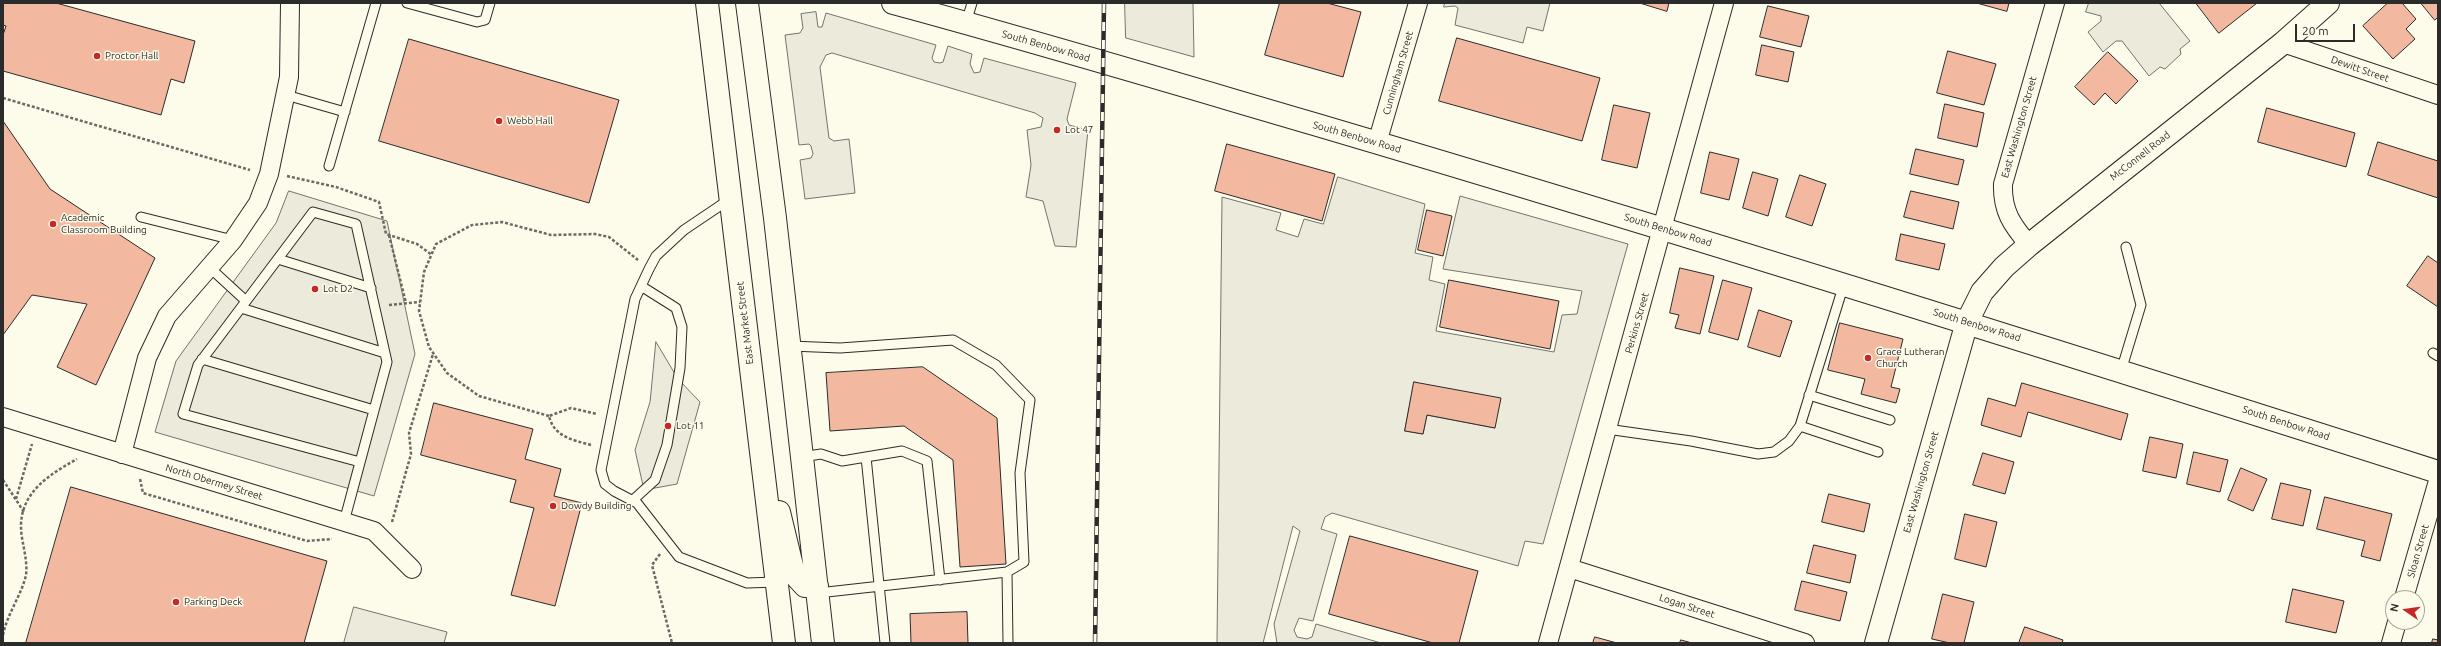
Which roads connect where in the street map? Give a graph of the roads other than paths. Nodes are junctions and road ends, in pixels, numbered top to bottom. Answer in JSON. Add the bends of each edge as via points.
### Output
{"nodes":[{"id":1,"x":290,"y":3,"type":"edge"},
{"id":2,"x":376,"y":3,"type":"edge"},
{"id":3,"x":407,"y":3,"type":"edge"},
{"id":4,"x":490,"y":3,"type":"edge"},
{"id":5,"x":707,"y":3,"type":"edge"},
{"id":6,"x":747,"y":3,"type":"edge"},
{"id":7,"x":893,"y":3,"type":"edge"},
{"id":8,"x":1418,"y":3,"type":"edge"},
{"id":9,"x":1724,"y":3,"type":"edge"},
{"id":10,"x":2054,"y":3,"type":"edge"},
{"id":11,"x":2328,"y":3,"type":"edge"},
{"id":12,"x":969,"y":13,"type":"edge"},
{"id":13,"x":2283,"y":43,"type":"junction"},
{"id":14,"x":286,"y":95,"type":"junction"},
{"id":15,"x":2438,"y":95,"type":"edge"},
{"id":16,"x":345,"y":112,"type":"junction"},
{"id":17,"x":1378,"y":143,"type":"junction"},
{"id":18,"x":329,"y":166,"type":"dead end"},
{"id":19,"x":730,"y":199,"type":"junction"},
{"id":20,"x":141,"y":217,"type":"dead end"},
{"id":21,"x":1663,"y":228,"type":"junction"},
{"id":22,"x":233,"y":240,"type":"junction"},
{"id":23,"x":2029,"y":245,"type":"junction"},
{"id":24,"x":2126,"y":247,"type":"dead end"},
{"id":25,"x":278,"y":259,"type":"junction"},
{"id":26,"x":209,"y":268,"type":"junction"},
{"id":27,"x":1844,"y":284,"type":"junction"},
{"id":28,"x":641,"y":286,"type":"junction"},
{"id":29,"x":371,"y":288,"type":"junction"},
{"id":30,"x":244,"y":304,"type":"junction"},
{"id":31,"x":1967,"y":322,"type":"junction"},
{"id":32,"x":790,"y":346,"type":"junction"},
{"id":33,"x":386,"y":353,"type":"junction"},
{"id":34,"x":202,"y":359,"type":"junction"},
{"id":35,"x":2121,"y":371,"type":"junction"},
{"id":36,"x":1809,"y":395,"type":"junction"},
{"id":37,"x":374,"y":410,"type":"junction"},
{"id":38,"x":3,"y":417,"type":"edge"},
{"id":39,"x":1890,"y":420,"type":"dead end"},
{"id":40,"x":1800,"y":426,"type":"junction"},
{"id":41,"x":1607,"y":429,"type":"junction"},
{"id":42,"x":757,"y":430,"type":"junction"},
{"id":43,"x":1878,"y":452,"type":"dead end"},
{"id":44,"x":122,"y":454,"type":"junction"},
{"id":45,"x":802,"y":457,"type":"junction"},
{"id":46,"x":866,"y":457,"type":"junction"},
{"id":47,"x":360,"y":462,"type":"junction"},
{"id":48,"x":2438,"y":472,"type":"edge"},
{"id":49,"x":2438,"y":481,"type":"edge"},
{"id":50,"x":633,"y":500,"type":"junction"},
{"id":51,"x":344,"y":522,"type":"junction"},
{"id":52,"x":1569,"y":568,"type":"junction"},
{"id":53,"x":412,"y":569,"type":"dead end"},
{"id":54,"x":1007,"y":572,"type":"junction"},
{"id":55,"x":940,"y":580,"type":"junction"},
{"id":56,"x":776,"y":582,"type":"junction"},
{"id":57,"x":879,"y":586,"type":"junction"},
{"id":58,"x":818,"y":590,"type":"junction"},
{"id":59,"x":2406,"y":590,"type":"edge"},
{"id":60,"x":2395,"y":630,"type":"edge"},
{"id":61,"x":784,"y":643,"type":"edge"},
{"id":62,"x":823,"y":643,"type":"edge"},
{"id":63,"x":885,"y":643,"type":"edge"},
{"id":64,"x":1008,"y":643,"type":"edge"},
{"id":65,"x":1548,"y":643,"type":"edge"},
{"id":66,"x":1805,"y":643,"type":"edge"},
{"id":67,"x":1876,"y":643,"type":"edge"},
{"id":68,"x":2391,"y":643,"type":"edge"}],
"edges":[{"from":1,"to":14,"type":"street","via":[[289,77]]},
{"from":2,"to":16,"type":"lane"},
{"from":3,"to":4,"type":"lane","via":[[477,22],[485,20]]},
{"from":5,"to":19,"type":"street","name":"East Market Street"},
{"from":6,"to":32,"type":"street"},
{"from":7,"to":12,"type":"street","name":"South Benbow Road"},
{"from":8,"to":17,"type":"street","name":"Cunningham Street"},
{"from":9,"to":21,"type":"street","name":"Perkins Street"},
{"from":10,"to":23,"type":"street","name":"East Washington Street","via":[[2003,184],[2006,215]]},
{"from":11,"to":13,"type":"street","name":"McConnell Road"},
{"from":12,"to":17,"type":"street","name":"South Benbow Road"},
{"from":13,"to":15,"type":"street","name":"Dewitt Street"},
{"from":13,"to":23,"type":"street","name":"McConnell Road"},
{"from":14,"to":16,"type":"lane"},
{"from":14,"to":22,"type":"street","via":[[269,174],[258,202]]},
{"from":16,"to":18,"type":"lane"},
{"from":17,"to":21,"type":"street","name":"South Benbow Road"},
{"from":19,"to":28,"type":"lane","via":[[684,230],[656,256]]},
{"from":19,"to":42,"type":"street","name":"East Market Street"},
{"from":20,"to":22,"type":"lane"},
{"from":21,"to":27,"type":"street","name":"South Benbow Road"},
{"from":21,"to":41,"type":"street","name":"Perkins Street"},
{"from":22,"to":26,"type":"street"},
{"from":23,"to":31,"type":"street","name":"McConnell Road","via":[[2004,266],[1982,292]]},
{"from":24,"to":35,"type":"lane","via":[[2141,305]]},
{"from":25,"to":29,"type":"lane"},
{"from":25,"to":29,"type":"lane","via":[[313,212],[356,224]]},
{"from":25,"to":30,"type":"lane"},
{"from":26,"to":30,"type":"lane"},
{"from":26,"to":44,"type":"street","via":[[167,316],[147,358]]},
{"from":27,"to":31,"type":"street","name":"South Benbow Road"},
{"from":27,"to":36,"type":"lane"},
{"from":28,"to":50,"type":"lane","via":[[635,299],[601,470],[605,484]]},
{"from":28,"to":50,"type":"lane","via":[[676,308],[682,327],[680,368],[667,445],[655,480]]},
{"from":29,"to":33,"type":"lane"},
{"from":30,"to":33,"type":"lane"},
{"from":30,"to":34,"type":"lane"},
{"from":31,"to":35,"type":"street","name":"South Benbow Road"},
{"from":31,"to":67,"type":"street","name":"East Washington Street"},
{"from":32,"to":45,"type":"street"},
{"from":32,"to":54,"type":"lane","via":[[840,348],[954,340],[996,365],[1030,400],[1020,473],[1024,562]]},
{"from":33,"to":37,"type":"lane","via":[[387,362]]},
{"from":34,"to":37,"type":"lane"},
{"from":34,"to":47,"type":"lane","via":[[183,414]]},
{"from":35,"to":48,"type":"street","name":"South Benbow Road"},
{"from":36,"to":39,"type":"lane"},
{"from":36,"to":40,"type":"lane"},
{"from":37,"to":47,"type":"lane"},
{"from":38,"to":44,"type":"street","name":"North Obermey Street"},
{"from":40,"to":41,"type":"lane","via":[[1789,441],[1774,452],[1758,454]]},
{"from":40,"to":43,"type":"lane"},
{"from":41,"to":52,"type":"street","name":"Perkins Street"},
{"from":42,"to":56,"type":"street","name":"East Market Street"},
{"from":42,"to":58,"type":"street","via":[[794,574],[805,586]]},
{"from":44,"to":51,"type":"street","name":"North Obermey Street"},
{"from":45,"to":46,"type":"lane","via":[[821,454],[842,461]]},
{"from":45,"to":58,"type":"street"},
{"from":46,"to":55,"type":"lane","via":[[902,451],[928,461]]},
{"from":46,"to":57,"type":"lane"},
{"from":47,"to":51,"type":"lane"},
{"from":49,"to":59,"type":"street","name":"Sloan Street"},
{"from":50,"to":56,"type":"lane","via":[[679,557],[747,583]]},
{"from":51,"to":53,"type":"street","name":"North Obermey Street","via":[[374,531]]},
{"from":52,"to":65,"type":"street","name":"Perkins Street"},
{"from":52,"to":66,"type":"street","name":"Logan Street"},
{"from":54,"to":55,"type":"lane"},
{"from":54,"to":64,"type":"lane"},
{"from":55,"to":57,"type":"lane"},
{"from":56,"to":61,"type":"street","name":"East Market Street"},
{"from":57,"to":58,"type":"lane"},
{"from":57,"to":63,"type":"lane"},
{"from":58,"to":62,"type":"street"},
{"from":60,"to":68,"type":"street"}]}
